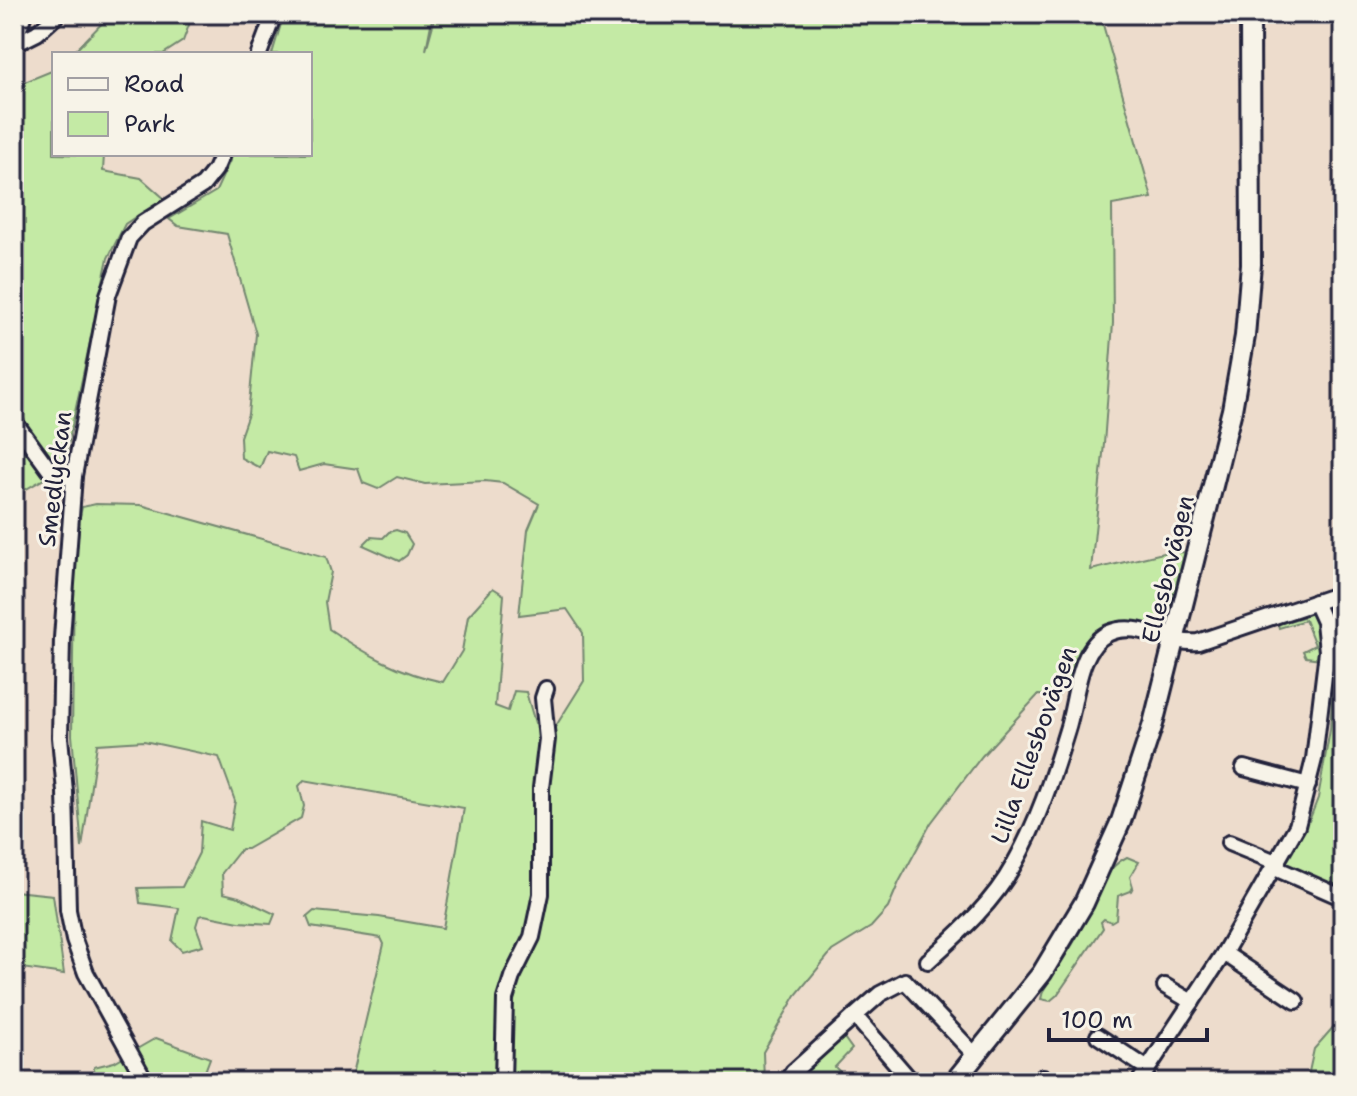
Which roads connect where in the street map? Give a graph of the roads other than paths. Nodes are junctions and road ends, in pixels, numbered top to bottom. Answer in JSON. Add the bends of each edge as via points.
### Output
{"nodes":[{"id":1,"x":24,"y":14,"type":"edge"},
{"id":2,"x":58,"y":14,"type":"edge"},
{"id":3,"x":274,"y":14,"type":"edge"},
{"id":4,"x":1250,"y":14,"type":"edge"},
{"id":5,"x":260,"y":52,"type":"edge"},
{"id":6,"x":221,"y":156,"type":"edge"},
{"id":7,"x":14,"y":421,"type":"edge"},
{"id":8,"x":74,"y":476,"type":"junction"},
{"id":9,"x":1343,"y":593,"type":"edge"},
{"id":10,"x":1315,"y":602,"type":"junction"},
{"id":11,"x":1175,"y":640,"type":"junction"},
{"id":12,"x":546,"y":689,"type":"dead end"},
{"id":13,"x":1244,"y":768,"type":"dead end"},
{"id":14,"x":1308,"y":785,"type":"junction"},
{"id":15,"x":1229,"y":843,"type":"dead end"},
{"id":16,"x":1276,"y":865,"type":"junction"},
{"id":17,"x":1341,"y":897,"type":"dead end"},
{"id":18,"x":1224,"y":953,"type":"junction"},
{"id":19,"x":928,"y":961,"type":"dead end"},
{"id":20,"x":1165,"y":986,"type":"dead end"},
{"id":21,"x":1296,"y":1001,"type":"dead end"},
{"id":22,"x":1192,"y":1002,"type":"junction"},
{"id":23,"x":855,"y":1016,"type":"junction"},
{"id":24,"x":1098,"y":1036,"type":"dead end"},
{"id":25,"x":976,"y":1056,"type":"junction"},
{"id":26,"x":1148,"y":1069,"type":"junction"},
{"id":27,"x":146,"y":1082,"type":"edge"},
{"id":28,"x":503,"y":1082,"type":"edge"},
{"id":29,"x":786,"y":1082,"type":"edge"},
{"id":30,"x":912,"y":1082,"type":"edge"},
{"id":31,"x":954,"y":1082,"type":"edge"},
{"id":32,"x":1139,"y":1082,"type":"edge"}],
"edges":[{"from":1,"to":2,"type":"street","via":[[17,34],[23,40]]},
{"from":3,"to":5,"type":"street"},
{"from":4,"to":11,"type":"main road","name":"Ellesbovägen","via":[[1251,264],[1245,336]]},
{"from":6,"to":8,"type":"street","name":"Smedlyckan","via":[[203,185],[143,223],[129,238],[108,295]]},
{"from":7,"to":8,"type":"street","via":[[51,472]]},
{"from":8,"to":27,"type":"street","name":"Smedlyckan","via":[[60,737],[70,923],[92,986]]},
{"from":9,"to":10,"type":"street","name":"Lilla Ellesbovägen"},
{"from":10,"to":11,"type":"street","name":"Lilla Ellesbovägen","via":[[1199,642]]},
{"from":10,"to":14,"type":"street","via":[[1327,643]]},
{"from":11,"to":19,"type":"street","name":"Lilla Ellesbovägen","via":[[1126,629],[1106,634],[1089,649],[1061,749],[1013,867],[983,908]]},
{"from":11,"to":25,"type":"main road","name":"Ellesbovägen","via":[[1134,785],[1084,903],[1042,973]]},
{"from":12,"to":28,"type":"street","via":[[541,894],[532,937],[505,999]]},
{"from":13,"to":14,"type":"street"},
{"from":14,"to":16,"type":"street","via":[[1297,826]]},
{"from":15,"to":16,"type":"street"},
{"from":16,"to":17,"type":"street"},
{"from":16,"to":18,"type":"street"},
{"from":18,"to":21,"type":"street"},
{"from":18,"to":22,"type":"street"},
{"from":20,"to":22,"type":"street"},
{"from":22,"to":26,"type":"street"},
{"from":23,"to":25,"type":"street","via":[[905,981]]},
{"from":23,"to":29,"type":"street"},
{"from":23,"to":30,"type":"street"},
{"from":24,"to":26,"type":"street"},
{"from":25,"to":31,"type":"main road","name":"Ellesbovägen"},
{"from":26,"to":32,"type":"street"}]}
